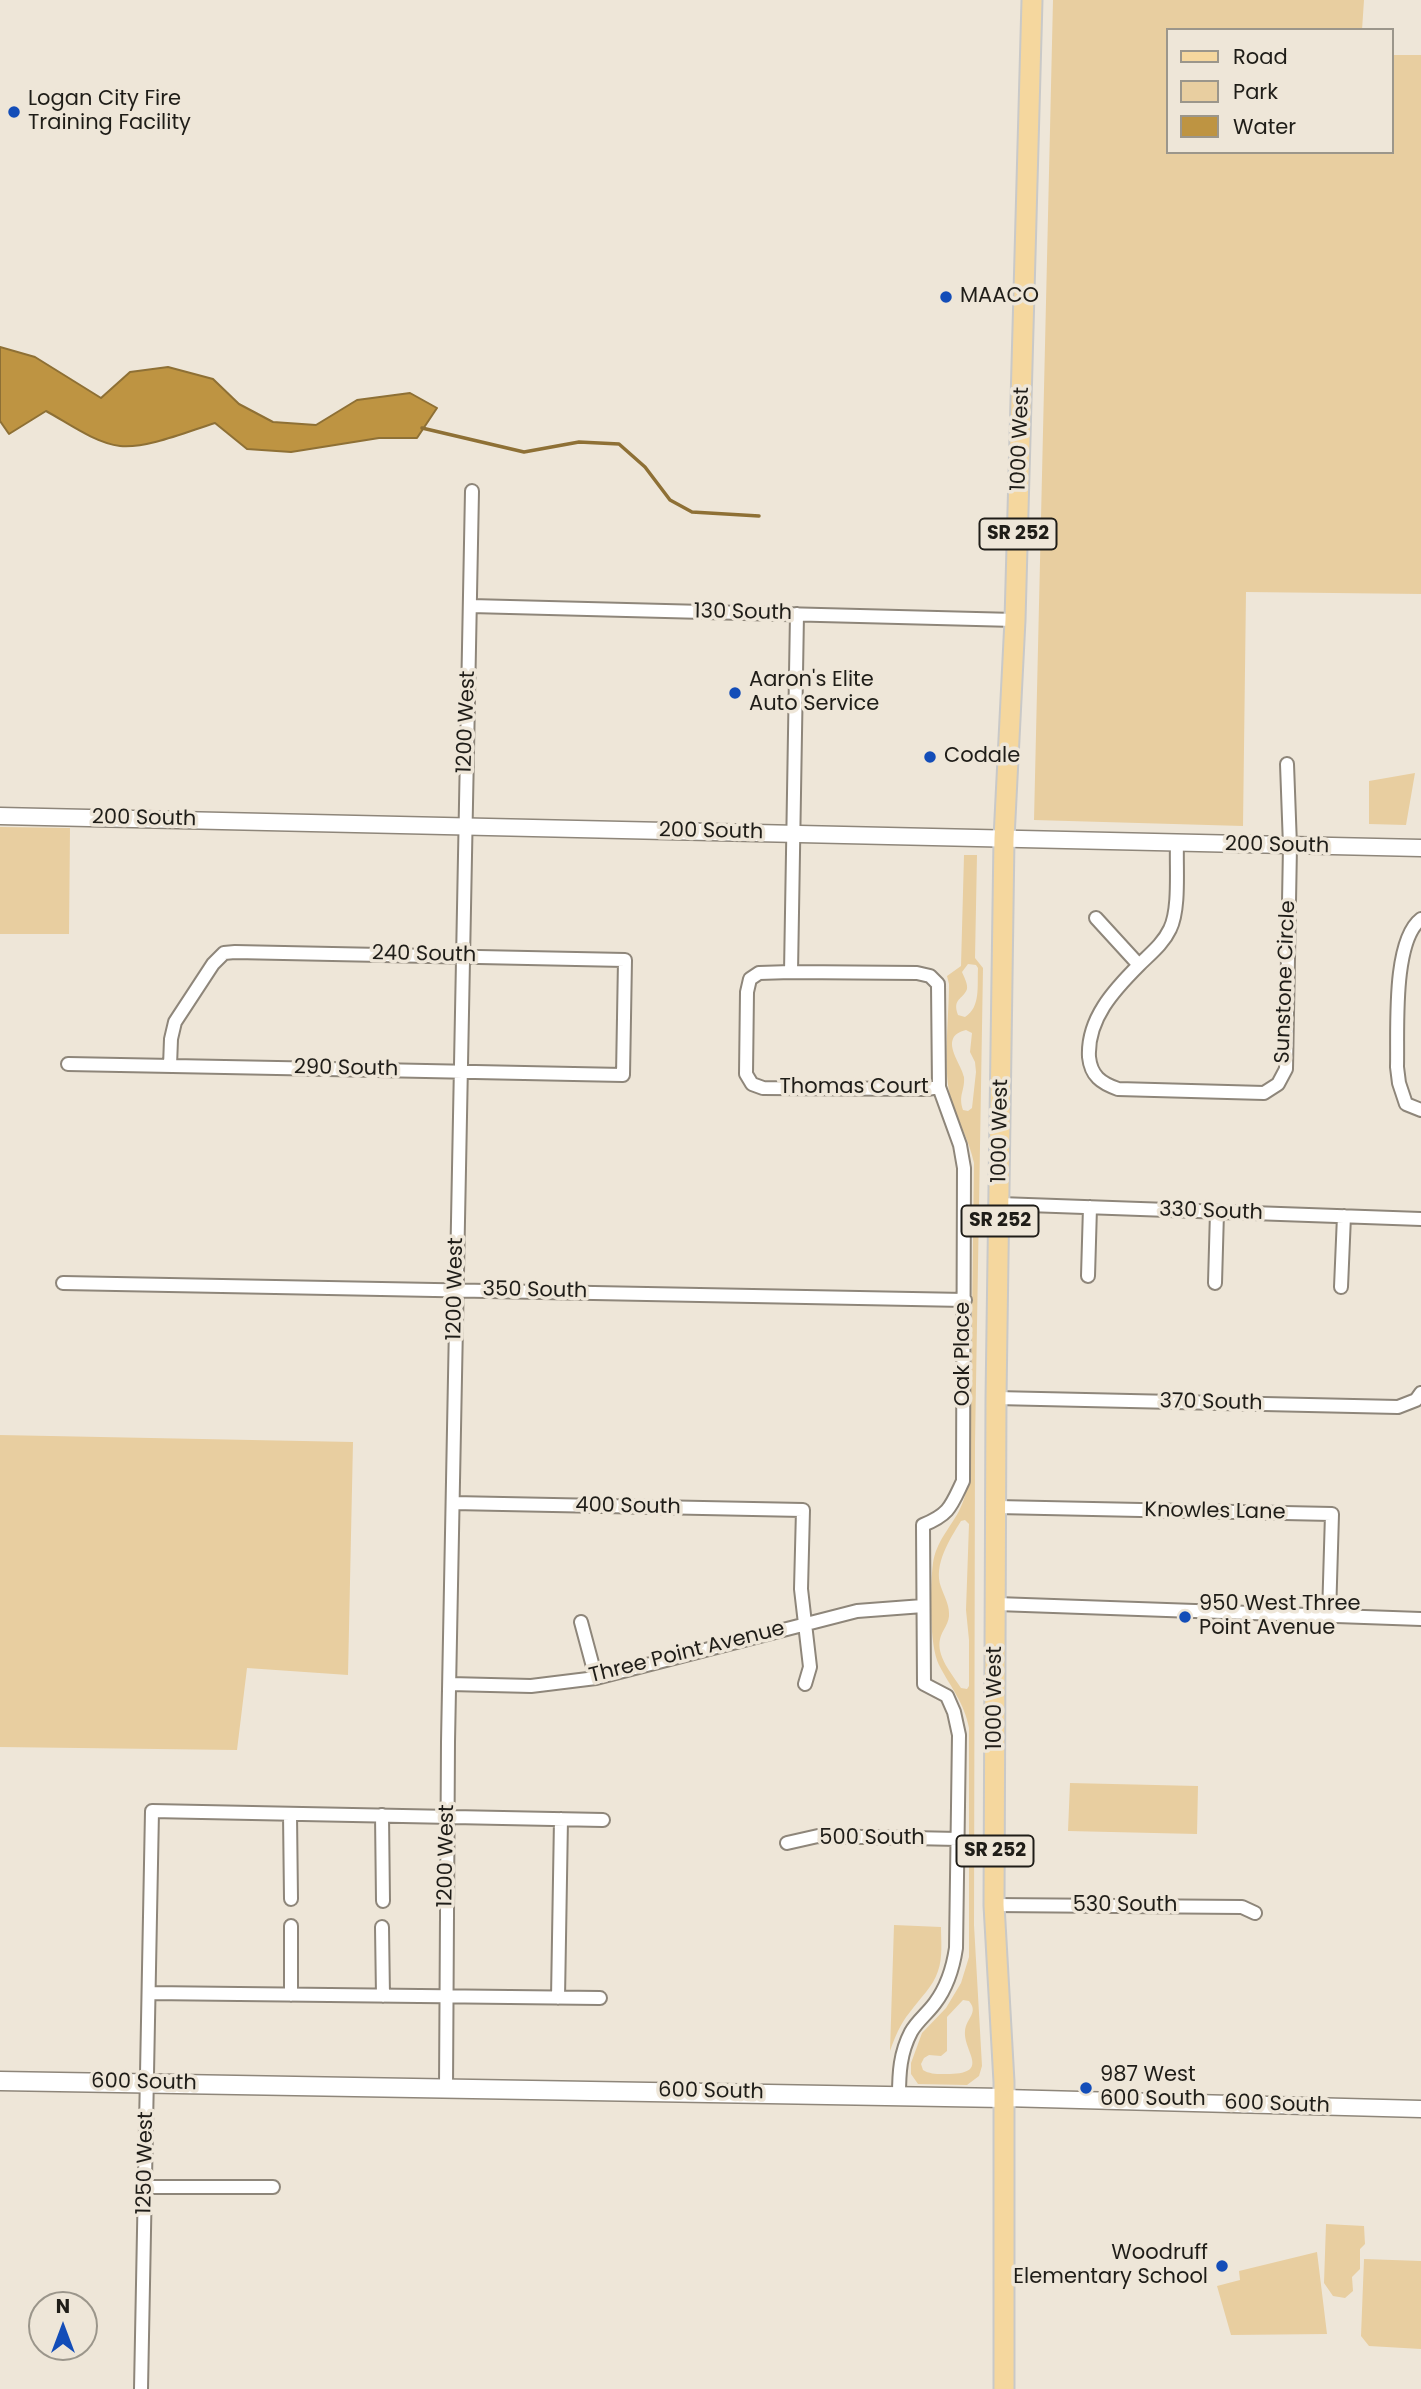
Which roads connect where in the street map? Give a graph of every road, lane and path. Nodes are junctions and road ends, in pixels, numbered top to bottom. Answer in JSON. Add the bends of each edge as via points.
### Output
{"nodes":[{"id":1,"x":1032,"y":0,"type":"edge"},
{"id":2,"x":472,"y":491,"type":"dead end"},
{"id":3,"x":471,"y":606,"type":"junction"},
{"id":4,"x":797,"y":614,"type":"junction"},
{"id":5,"x":1015,"y":620,"type":"junction"},
{"id":6,"x":1287,"y":764,"type":"dead end"},
{"id":7,"x":0,"y":816,"type":"edge"},
{"id":8,"x":464,"y":826,"type":"junction"},
{"id":9,"x":792,"y":834,"type":"junction"},
{"id":10,"x":1004,"y":838,"type":"junction"},
{"id":11,"x":1177,"y":844,"type":"junction"},
{"id":12,"x":1290,"y":846,"type":"junction"},
{"id":13,"x":1421,"y":848,"type":"edge"},
{"id":14,"x":1096,"y":918,"type":"dead end"},
{"id":15,"x":1421,"y":919,"type":"edge"},
{"id":16,"x":462,"y":956,"type":"junction"},
{"id":17,"x":1139,"y":965,"type":"junction"},
{"id":18,"x":791,"y":972,"type":"junction"},
{"id":19,"x":68,"y":1064,"type":"dead end"},
{"id":20,"x":170,"y":1066,"type":"junction"},
{"id":21,"x":460,"y":1071,"type":"junction"},
{"id":22,"x":623,"y":1075,"type":"joint"},
{"id":23,"x":939,"y":1087,"type":"junction"},
{"id":24,"x":1421,"y":1110,"type":"edge"},
{"id":25,"x":1000,"y":1204,"type":"junction"},
{"id":26,"x":1090,"y":1207,"type":"junction"},
{"id":27,"x":1217,"y":1212,"type":"junction"},
{"id":28,"x":1344,"y":1216,"type":"junction"},
{"id":29,"x":1421,"y":1219,"type":"edge"},
{"id":30,"x":1088,"y":1276,"type":"dead end"},
{"id":31,"x":63,"y":1283,"type":"dead end"},
{"id":32,"x":1215,"y":1283,"type":"dead end"},
{"id":33,"x":1341,"y":1287,"type":"dead end"},
{"id":34,"x":456,"y":1289,"type":"junction"},
{"id":35,"x":965,"y":1300,"type":"junction"},
{"id":36,"x":1421,"y":1394,"type":"edge"},
{"id":37,"x":996,"y":1398,"type":"junction"},
{"id":38,"x":453,"y":1503,"type":"junction"},
{"id":39,"x":997,"y":1507,"type":"junction"},
{"id":40,"x":997,"y":1604,"type":"junction"},
{"id":41,"x":923,"y":1606,"type":"junction"},
{"id":42,"x":1329,"y":1616,"type":"junction"},
{"id":43,"x":1421,"y":1619,"type":"edge"},
{"id":44,"x":581,"y":1622,"type":"dead end"},
{"id":45,"x":807,"y":1623,"type":"junction"},
{"id":46,"x":596,"y":1678,"type":"junction"},
{"id":47,"x":450,"y":1684,"type":"junction"},
{"id":48,"x":805,"y":1684,"type":"dead end"},
{"id":49,"x":290,"y":1814,"type":"junction"},
{"id":50,"x":382,"y":1815,"type":"junction"},
{"id":51,"x":447,"y":1817,"type":"junction"},
{"id":52,"x":561,"y":1819,"type":"junction"},
{"id":53,"x":603,"y":1820,"type":"dead end"},
{"id":54,"x":958,"y":1839,"type":"junction"},
{"id":55,"x":788,"y":1843,"type":"dead end"},
{"id":56,"x":291,"y":1899,"type":"dead end"},
{"id":57,"x":383,"y":1901,"type":"dead end"},
{"id":58,"x":994,"y":1905,"type":"junction"},
{"id":59,"x":1255,"y":1913,"type":"dead end"},
{"id":60,"x":291,"y":1926,"type":"dead end"},
{"id":61,"x":382,"y":1927,"type":"dead end"},
{"id":62,"x":149,"y":1993,"type":"junction"},
{"id":63,"x":290,"y":1995,"type":"junction"},
{"id":64,"x":383,"y":1996,"type":"junction"},
{"id":65,"x":445,"y":1997,"type":"junction"},
{"id":66,"x":558,"y":1998,"type":"junction"},
{"id":67,"x":600,"y":1998,"type":"dead end"},
{"id":68,"x":0,"y":2081,"type":"edge"},
{"id":69,"x":147,"y":2082,"type":"junction"},
{"id":70,"x":446,"y":2088,"type":"junction"},
{"id":71,"x":899,"y":2096,"type":"junction"},
{"id":72,"x":1004,"y":2098,"type":"junction"},
{"id":73,"x":1421,"y":2109,"type":"edge"},
{"id":74,"x":147,"y":2187,"type":"junction"},
{"id":75,"x":273,"y":2187,"type":"dead end"},
{"id":76,"x":141,"y":2389,"type":"edge"},
{"id":77,"x":1004,"y":2389,"type":"edge"}],
"edges":[{"from":1,"to":5,"type":"main road","name":"1000 West","number":"SR 252"},
{"from":2,"to":3,"type":"street","name":"1200 West"},
{"from":3,"to":4,"type":"street","name":"130 South"},
{"from":3,"to":8,"type":"street","name":"1200 West"},
{"from":4,"to":5,"type":"street","name":"130 South"},
{"from":4,"to":9,"type":"street"},
{"from":5,"to":10,"type":"main road","name":"1000 West","number":"SR 252"},
{"from":6,"to":12,"type":"street"},
{"from":7,"to":8,"type":"street","name":"200 South"},
{"from":8,"to":9,"type":"street","name":"200 South"},
{"from":8,"to":16,"type":"street","name":"1200 West"},
{"from":9,"to":10,"type":"street","name":"200 South"},
{"from":9,"to":18,"type":"street"},
{"from":10,"to":11,"type":"street","name":"200 South"},
{"from":10,"to":25,"type":"main road","name":"1000 West","number":"SR 252"},
{"from":11,"to":12,"type":"street","name":"200 South"},
{"from":11,"to":17,"type":"street","name":"Sunstone Circle","via":[[1171,928]]},
{"from":12,"to":13,"type":"street","name":"200 South"},
{"from":12,"to":17,"type":"street","name":"Sunstone Circle","via":[[1286,1069],[1278,1084],[1264,1093],[1118,1089],[1101,1083],[1090,1068],[1092,1030],[1116,988]]},
{"from":14,"to":17,"type":"street"},
{"from":15,"to":24,"type":"street","via":[[1413,925],[1400,960],[1397,1067],[1406,1104]]},
{"from":16,"to":20,"type":"street","name":"240 South","via":[[224,953],[175,1022]]},
{"from":16,"to":21,"type":"street","name":"1200 West"},
{"from":16,"to":22,"type":"street","name":"240 South","via":[[625,960]]},
{"from":18,"to":23,"type":"street","name":"Thomas Court","via":[[930,976],[938,984]]},
{"from":18,"to":23,"type":"street","name":"Thomas Court","via":[[759,973],[750,979],[746,1074],[752,1084],[763,1088]]},
{"from":19,"to":20,"type":"street","name":"290 South"},
{"from":20,"to":21,"type":"street","name":"290 South"},
{"from":21,"to":22,"type":"street","name":"290 South"},
{"from":21,"to":34,"type":"street","name":"1200 West"},
{"from":23,"to":35,"type":"street","name":"Oak Place","via":[[964,1168]]},
{"from":25,"to":26,"type":"street","name":"330 South"},
{"from":25,"to":37,"type":"main road","name":"1000 West","number":"SR 252"},
{"from":26,"to":27,"type":"street","name":"330 South"},
{"from":26,"to":30,"type":"street"},
{"from":27,"to":28,"type":"street","name":"330 South"},
{"from":27,"to":32,"type":"street"},
{"from":28,"to":29,"type":"street","name":"330 South"},
{"from":28,"to":33,"type":"street"},
{"from":31,"to":34,"type":"street","name":"350 South"},
{"from":34,"to":35,"type":"street","name":"350 South"},
{"from":34,"to":38,"type":"street","name":"1200 West"},
{"from":35,"to":41,"type":"street","name":"Oak Place","via":[[963,1481],[941,1518],[923,1525]]},
{"from":36,"to":37,"type":"street","name":"370 South","via":[[1398,1407]]},
{"from":37,"to":39,"type":"main road","name":"1000 West","number":"SR 252"},
{"from":38,"to":45,"type":"street","name":"400 South","via":[[803,1510],[801,1589]]},
{"from":38,"to":47,"type":"street","name":"1200 West"},
{"from":39,"to":40,"type":"main road","name":"1000 West","number":"SR 252"},
{"from":39,"to":42,"type":"street","name":"Knowles Lane","via":[[1332,1514]]},
{"from":40,"to":42,"type":"street"},
{"from":40,"to":58,"type":"main road","name":"1000 West","number":"SR 252"},
{"from":41,"to":45,"type":"street","name":"Three Point Avenue","via":[[857,1611]]},
{"from":41,"to":54,"type":"street","via":[[924,1684],[947,1696],[958,1735]]},
{"from":42,"to":43,"type":"street"},
{"from":44,"to":46,"type":"street"},
{"from":45,"to":46,"type":"street","name":"Three Point Avenue"},
{"from":45,"to":48,"type":"street","via":[[810,1667]]},
{"from":46,"to":47,"type":"street","name":"Three Point Avenue","via":[[531,1685]]},
{"from":47,"to":51,"type":"street","name":"1200 West"},
{"from":49,"to":50,"type":"street"},
{"from":49,"to":56,"type":"street"},
{"from":49,"to":62,"type":"street","name":"1250 West","via":[[152,1811]]},
{"from":50,"to":51,"type":"street"},
{"from":50,"to":57,"type":"street"},
{"from":51,"to":52,"type":"street"},
{"from":51,"to":65,"type":"street","name":"1200 West"},
{"from":52,"to":53,"type":"street"},
{"from":52,"to":66,"type":"street"},
{"from":54,"to":55,"type":"street","name":"500 South","via":[[818,1836]]},
{"from":54,"to":71,"type":"street","via":[[953,1968],[904,2049]]},
{"from":58,"to":59,"type":"street","name":"530 South","via":[[1242,1907]]},
{"from":58,"to":72,"type":"main road","name":"1000 West","number":"SR 252"},
{"from":60,"to":63,"type":"street"},
{"from":61,"to":64,"type":"street"},
{"from":62,"to":63,"type":"street"},
{"from":62,"to":69,"type":"street","name":"1250 West"},
{"from":63,"to":64,"type":"street"},
{"from":64,"to":65,"type":"street"},
{"from":65,"to":66,"type":"street"},
{"from":65,"to":70,"type":"street","name":"1200 West"},
{"from":66,"to":67,"type":"street"},
{"from":68,"to":69,"type":"main road","name":"600 South"},
{"from":69,"to":70,"type":"main road","name":"600 South"},
{"from":69,"to":74,"type":"street","name":"1250 West"},
{"from":70,"to":71,"type":"main road","name":"600 South"},
{"from":71,"to":72,"type":"main road","name":"600 South"},
{"from":72,"to":73,"type":"street","name":"600 South"},
{"from":72,"to":77,"type":"main road","name":"1000 West","number":"SR 252"},
{"from":74,"to":75,"type":"street"},
{"from":74,"to":76,"type":"street","name":"1250 West"}]}
